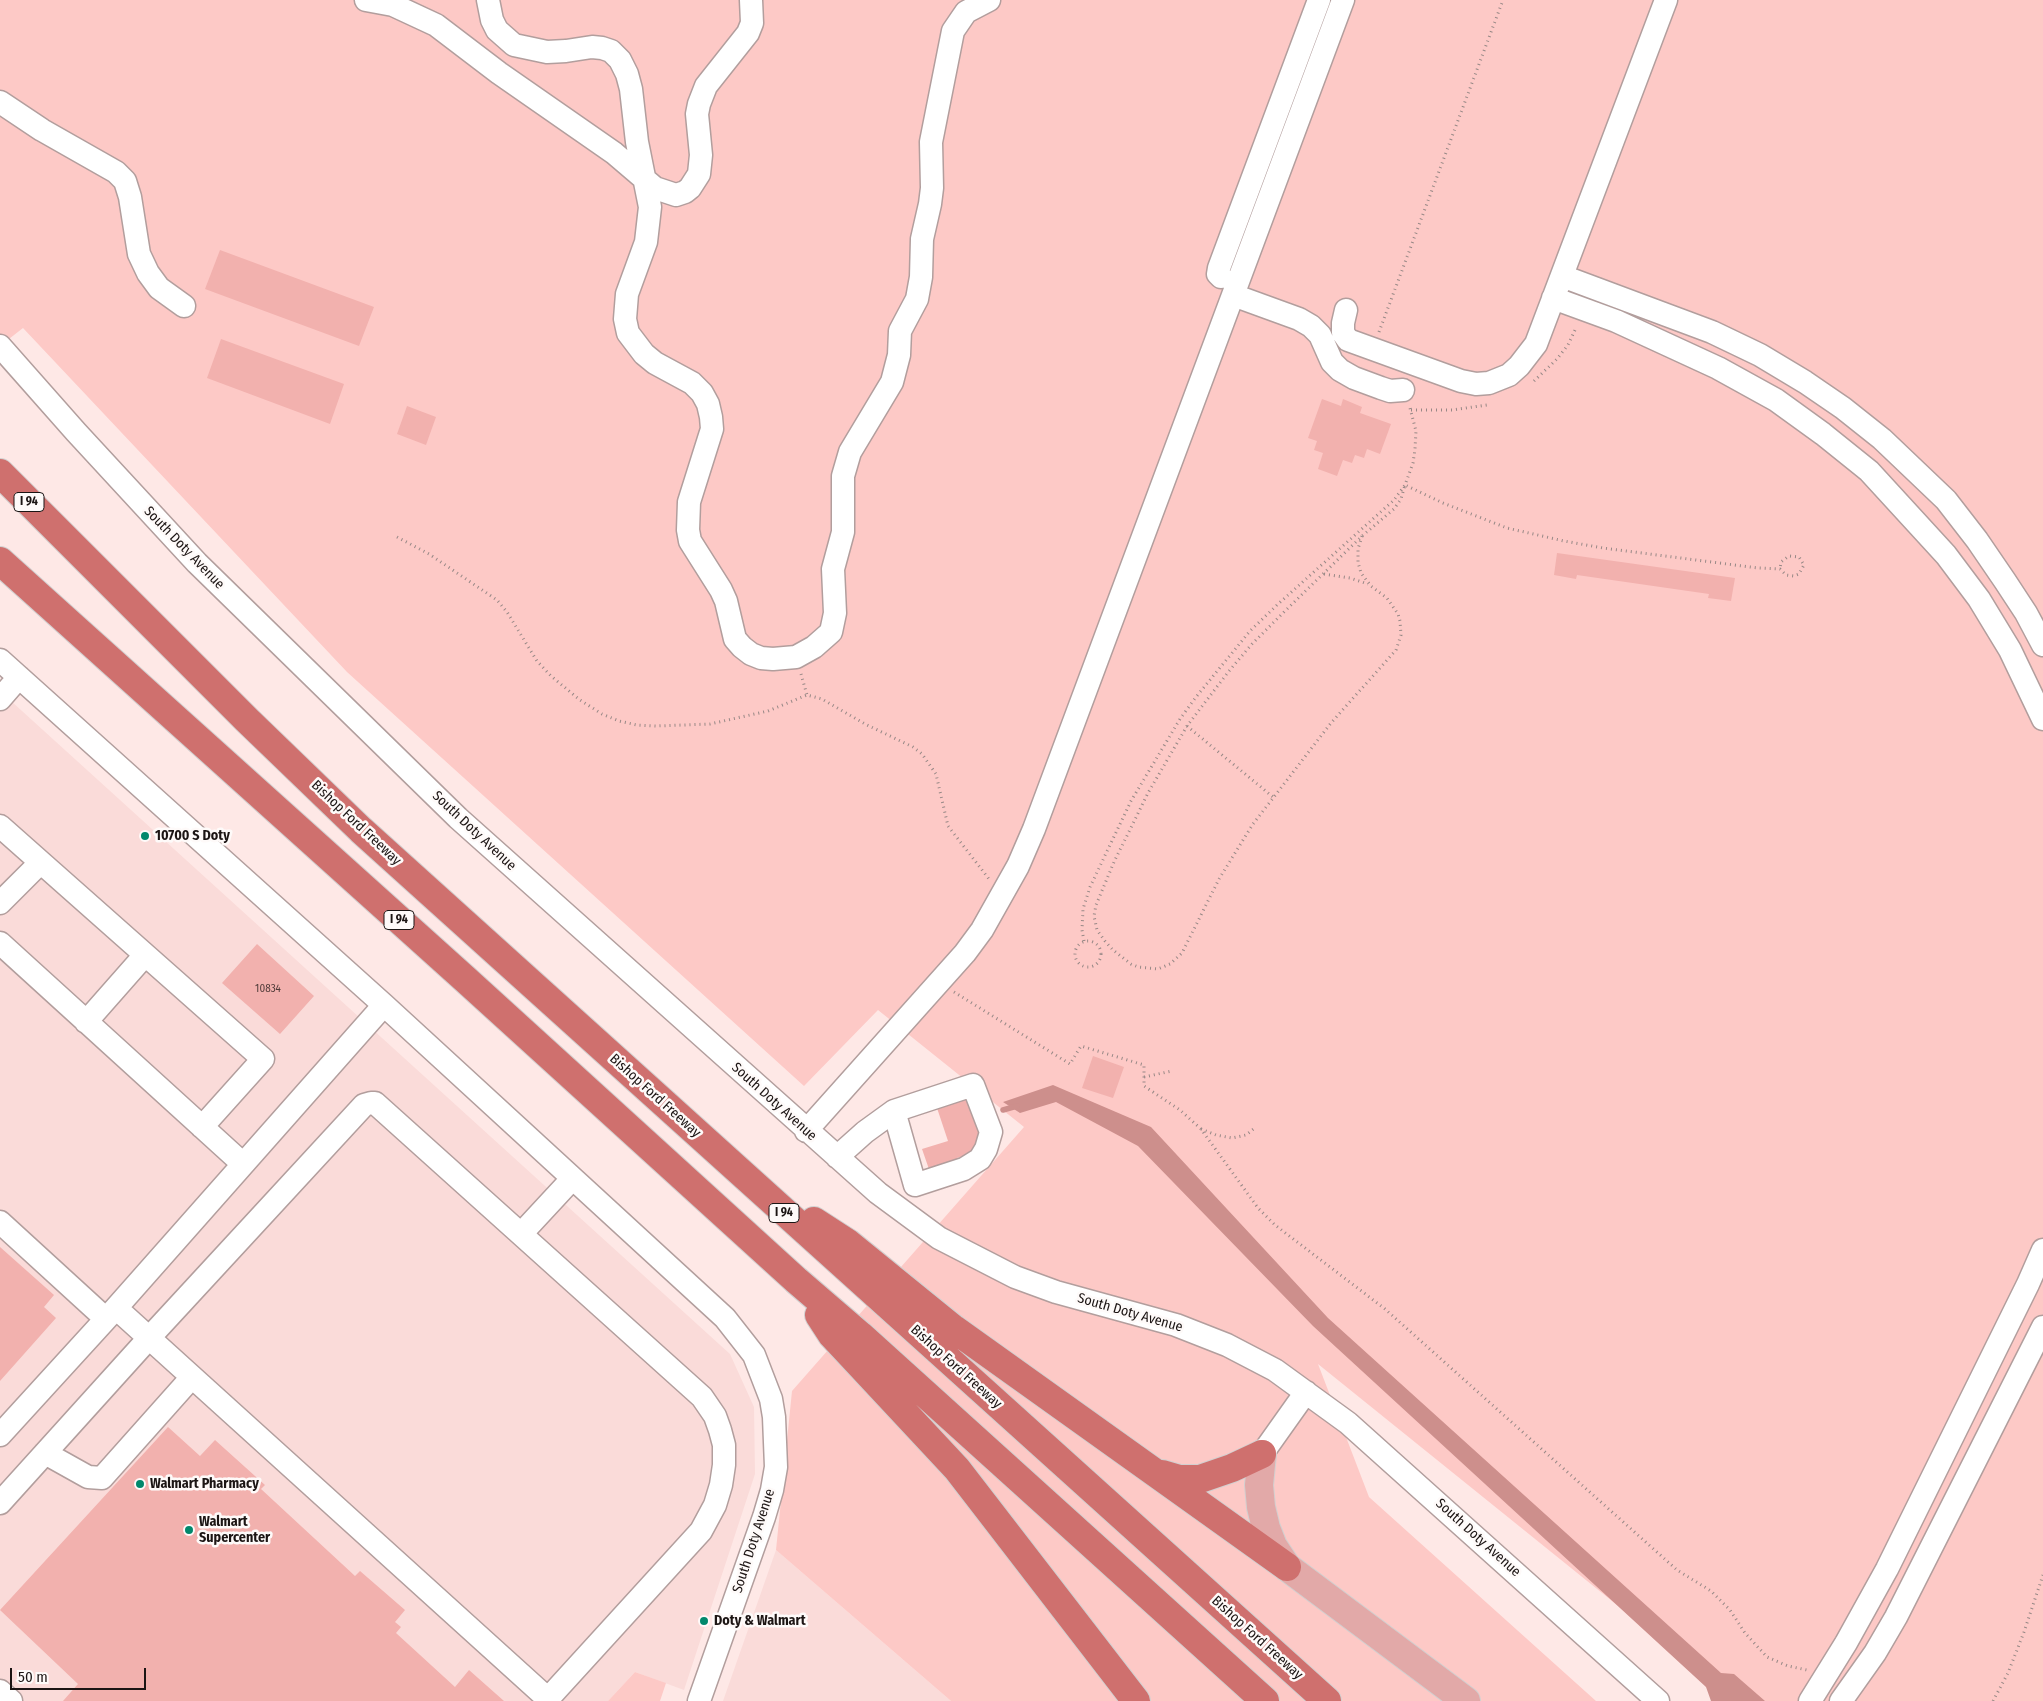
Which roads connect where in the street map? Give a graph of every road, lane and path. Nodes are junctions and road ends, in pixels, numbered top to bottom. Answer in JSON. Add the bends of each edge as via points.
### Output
{"nodes":[{"id":1,"x":366,"y":0,"type":"edge"},
{"id":2,"x":488,"y":0,"type":"edge"},
{"id":3,"x":751,"y":0,"type":"edge"},
{"id":4,"x":989,"y":0,"type":"edge"},
{"id":5,"x":1319,"y":0,"type":"edge"},
{"id":6,"x":1343,"y":0,"type":"edge"},
{"id":7,"x":1503,"y":0,"type":"edge"},
{"id":8,"x":1666,"y":0,"type":"edge"},
{"id":9,"x":0,"y":102,"type":"edge"},
{"id":10,"x":645,"y":179,"type":"junction"},
{"id":11,"x":1562,"y":276,"type":"junction"},
{"id":12,"x":1227,"y":286,"type":"junction"},
{"id":13,"x":1553,"y":298,"type":"junction"},
{"id":14,"x":184,"y":306,"type":"dead end"},
{"id":15,"x":1346,"y":310,"type":"dead end"},
{"id":16,"x":0,"y":346,"type":"edge"},
{"id":17,"x":1373,"y":350,"type":"junction"},
{"id":18,"x":1404,"y":390,"type":"joint"},
{"id":19,"x":0,"y":473,"type":"edge"},
{"id":20,"x":1405,"y":485,"type":"junction"},
{"id":21,"x":1362,"y":536,"type":"junction"},
{"id":22,"x":397,"y":537,"type":"dead end"},
{"id":23,"x":0,"y":561,"type":"edge"},
{"id":24,"x":1780,"y":569,"type":"junction"},
{"id":25,"x":1324,"y":574,"type":"junction"},
{"id":26,"x":2005,"y":581,"type":"junction"},
{"id":27,"x":1371,"y":586,"type":"junction"},
{"id":28,"x":1979,"y":599,"type":"junction"},
{"id":29,"x":2043,"y":645,"type":"edge"},
{"id":30,"x":0,"y":660,"type":"edge"},
{"id":31,"x":19,"y":677,"type":"junction"},
{"id":32,"x":0,"y":699,"type":"edge"},
{"id":33,"x":2043,"y":720,"type":"edge"},
{"id":34,"x":1187,"y":726,"type":"junction"},
{"id":35,"x":1273,"y":797,"type":"junction"},
{"id":36,"x":0,"y":826,"type":"edge"},
{"id":37,"x":40,"y":862,"type":"junction"},
{"id":38,"x":1001,"y":899,"type":"junction"},
{"id":39,"x":0,"y":903,"type":"edge"},
{"id":40,"x":1084,"y":941,"type":"junction"},
{"id":41,"x":0,"y":943,"type":"edge"},
{"id":42,"x":145,"y":955,"type":"junction"},
{"id":43,"x":938,"y":983,"type":"junction"},
{"id":44,"x":384,"y":1004,"type":"junction"},
{"id":45,"x":86,"y":1022,"type":"junction"},
{"id":46,"x":1172,"y":1072,"type":"dead end"},
{"id":47,"x":1144,"y":1077,"type":"junction"},
{"id":48,"x":894,"y":1111,"type":"junction"},
{"id":49,"x":202,"y":1127,"type":"junction"},
{"id":50,"x":1256,"y":1127,"type":"dead end"},
{"id":51,"x":1201,"y":1129,"type":"junction"},
{"id":52,"x":806,"y":1131,"type":"junction"},
{"id":53,"x":836,"y":1157,"type":"junction"},
{"id":54,"x":725,"y":1160,"type":"junction"},
{"id":55,"x":243,"y":1164,"type":"junction"},
{"id":56,"x":572,"y":1179,"type":"junction"},
{"id":57,"x":0,"y":1222,"type":"edge"},
{"id":58,"x":521,"y":1234,"type":"junction"},
{"id":59,"x":2043,"y":1250,"type":"edge"},
{"id":60,"x":796,"y":1280,"type":"junction"},
{"id":61,"x":111,"y":1314,"type":"junction"},
{"id":62,"x":2043,"y":1327,"type":"edge"},
{"id":63,"x":149,"y":1338,"type":"junction"},
{"id":64,"x":192,"y":1377,"type":"junction"},
{"id":65,"x":1977,"y":1387,"type":"junction"},
{"id":66,"x":1306,"y":1392,"type":"junction"},
{"id":67,"x":2006,"y":1401,"type":"junction"},
{"id":68,"x":0,"y":1435,"type":"edge"},
{"id":69,"x":45,"y":1453,"type":"junction"},
{"id":70,"x":1262,"y":1454,"type":"junction"},
{"id":71,"x":1154,"y":1472,"type":"junction"},
{"id":72,"x":0,"y":1503,"type":"edge"},
{"id":73,"x":1287,"y":1567,"type":"junction"},
{"id":74,"x":2043,"y":1574,"type":"edge"},
{"id":75,"x":1823,"y":1680,"type":"junction"},
{"id":76,"x":0,"y":1691,"type":"edge"},
{"id":77,"x":547,"y":1700,"type":"edge"},
{"id":78,"x":11,"y":1701,"type":"edge"},
{"id":79,"x":699,"y":1701,"type":"edge"},
{"id":80,"x":1136,"y":1701,"type":"edge"},
{"id":81,"x":1265,"y":1701,"type":"edge"},
{"id":82,"x":1327,"y":1701,"type":"edge"},
{"id":83,"x":1466,"y":1701,"type":"edge"},
{"id":84,"x":1658,"y":1701,"type":"edge"},
{"id":85,"x":1810,"y":1701,"type":"edge"},
{"id":86,"x":1841,"y":1701,"type":"edge"},
{"id":87,"x":1993,"y":1701,"type":"edge"}],
"edges":[{"from":1,"to":10,"type":"street","via":[[393,5],[436,25],[614,153]]},
{"from":2,"to":10,"type":"street","via":[[497,30],[514,44],[547,52],[602,48],[620,60],[631,89]]},
{"from":3,"to":10,"type":"street","via":[[752,24],[748,33],[706,86],[699,104],[701,165],[696,181],[685,192],[676,195],[655,188]]},
{"from":4,"to":10,"type":"street","via":[[966,12],[953,31],[931,142],[931,196],[922,239],[918,299],[900,331],[899,355],[892,382],[850,452],[843,476],[843,532],[833,569],[835,613],[832,632],[796,657],[760,658],[742,647],[736,638],[721,590],[690,541],[689,502],[712,429],[708,404],[692,383],[644,354],[628,332],[625,319],[627,294],[649,226],[650,207]]},
{"from":5,"to":12,"type":"street","via":[[1219,268],[1218,274]]},
{"from":6,"to":12,"type":"street"},
{"from":7,"to":17,"type":"path"},
{"from":8,"to":11,"type":"street"},
{"from":9,"to":14,"type":"street","via":[[116,172],[125,181],[139,254],[159,288]]},
{"from":11,"to":13,"type":"street"},
{"from":11,"to":26,"type":"street","via":[[1712,332],[1760,355],[1828,398],[1882,439],[1946,500]]},
{"from":12,"to":18,"type":"street","via":[[1311,326],[1320,335],[1332,362],[1340,370],[1390,390]]},
{"from":12,"to":38,"type":"street","via":[[1034,829]]},
{"from":13,"to":17,"type":"street","via":[[1536,344],[1520,366],[1499,380],[1476,384],[1461,382]]},
{"from":13,"to":28,"type":"street","via":[[1616,321],[1691,355],[1776,400],[1870,471],[1946,555]]},
{"from":15,"to":17,"type":"street","via":[[1343,333],[1348,340]]},
{"from":16,"to":52,"type":"street","name":"South Doty Avenue","via":[[197,563],[458,818]]},
{"from":18,"to":20,"type":"path","via":[[1416,431],[1413,463]]},
{"from":19,"to":54,"type":"highway","name":"Bishop Ford Freeway","number":"I 94","via":[[361,830]]},
{"from":20,"to":21,"type":"path","via":[[1394,509]]},
{"from":20,"to":24,"type":"path","via":[[1479,518],[1534,534],[1603,548]]},
{"from":20,"to":40,"type":"path","via":[[1394,500],[1250,631],[1191,704],[1131,801],[1090,887],[1083,909]]},
{"from":21,"to":25,"type":"path"},
{"from":21,"to":27,"type":"path","via":[[1358,562]]},
{"from":22,"to":38,"type":"path","via":[[429,554],[497,600],[537,661],[580,700],[602,714],[637,725],[710,724],[768,711],[806,695],[822,699],[914,747],[936,774],[948,826],[986,874]]},
{"from":23,"to":60,"type":"highway","number":"I 94"},
{"from":24,"to":24,"type":"path","via":[[1786,575],[1794,576],[1799,574],[1804,564],[1799,557],[1789,556],[1781,562]]},
{"from":25,"to":27,"type":"path","via":[[1350,578]]},
{"from":25,"to":34,"type":"path","via":[[1252,644]]},
{"from":26,"to":28,"type":"street"},
{"from":26,"to":29,"type":"street"},
{"from":27,"to":35,"type":"path","via":[[1387,598],[1398,614],[1401,629],[1396,650],[1331,723]]},
{"from":28,"to":33,"type":"street","via":[[2010,650]]},
{"from":30,"to":31,"type":"street","name":"South Doty Avenue"},
{"from":31,"to":32,"type":"street"},
{"from":31,"to":44,"type":"street","name":"South Doty Avenue"},
{"from":34,"to":35,"type":"path"},
{"from":34,"to":35,"type":"path","via":[[1130,827],[1096,905],[1097,930],[1113,950],[1138,966],[1152,969],[1176,960],[1231,858]]},
{"from":36,"to":37,"type":"street"},
{"from":37,"to":39,"type":"street"},
{"from":37,"to":42,"type":"street"},
{"from":38,"to":43,"type":"street","via":[[982,930]]},
{"from":40,"to":40,"type":"path","via":[[1076,947],[1074,954],[1079,963],[1088,967],[1098,962],[1100,951],[1093,942]]},
{"from":41,"to":45,"type":"street"},
{"from":42,"to":45,"type":"street"},
{"from":42,"to":49,"type":"street","via":[[263,1059]]},
{"from":43,"to":47,"type":"path","via":[[1070,1064],[1081,1046],[1144,1065]]},
{"from":43,"to":52,"type":"street"},
{"from":44,"to":55,"type":"street"},
{"from":44,"to":56,"type":"street","name":"South Doty Avenue"},
{"from":45,"to":49,"type":"street"},
{"from":46,"to":47,"type":"path"},
{"from":47,"to":51,"type":"path","via":[[1144,1086],[1180,1110]]},
{"from":48,"to":48,"type":"street","via":[[973,1085],[991,1132],[986,1149],[980,1159],[964,1169],[915,1185]]},
{"from":48,"to":53,"type":"street"},
{"from":49,"to":55,"type":"street"},
{"from":50,"to":51,"type":"path","via":[[1240,1138],[1216,1136]]},
{"from":51,"to":75,"type":"path","via":[[1258,1208],[1275,1225],[1385,1309],[1677,1570],[1711,1591],[1767,1657],[1805,1669]]},
{"from":52,"to":53,"type":"street","name":"South Doty Avenue"},
{"from":53,"to":66,"type":"street","name":"South Doty Avenue","via":[[878,1194],[939,1238],[974,1258],[1056,1292],[1176,1325],[1227,1345],[1274,1370]]},
{"from":54,"to":71,"type":"highway","via":[[848,1243],[954,1329]]},
{"from":54,"to":82,"type":"highway","name":"Bishop Ford Freeway","number":"I 94"},
{"from":55,"to":61,"type":"street"},
{"from":56,"to":58,"type":"street"},
{"from":56,"to":79,"type":"street","name":"South Doty Avenue","via":[[725,1318],[754,1355],[770,1399],[776,1441],[772,1490]]},
{"from":57,"to":61,"type":"street"},
{"from":58,"to":63,"type":"street","via":[[375,1103],[367,1104]]},
{"from":58,"to":77,"type":"street","via":[[702,1397],[715,1416],[724,1445],[721,1485],[701,1531]]},
{"from":59,"to":65,"type":"street"},
{"from":60,"to":80,"type":"highway","via":[[832,1335],[957,1469]]},
{"from":60,"to":81,"type":"highway","number":"I 94"},
{"from":61,"to":63,"type":"street"},
{"from":61,"to":68,"type":"street"},
{"from":62,"to":67,"type":"street"},
{"from":63,"to":64,"type":"street"},
{"from":63,"to":69,"type":"street"},
{"from":64,"to":69,"type":"street","via":[[102,1478],[88,1477]]},
{"from":64,"to":77,"type":"street"},
{"from":65,"to":67,"type":"street"},
{"from":65,"to":75,"type":"street","via":[[1886,1569]]},
{"from":66,"to":70,"type":"street"},
{"from":66,"to":84,"type":"street","name":"South Doty Avenue","via":[[1397,1465]]},
{"from":67,"to":86,"type":"street","via":[[1896,1617]]},
{"from":69,"to":72,"type":"street"},
{"from":70,"to":71,"type":"highway","via":[[1200,1479],[1179,1479]]},
{"from":70,"to":73,"type":"main road","via":[[1259,1486],[1266,1528]]},
{"from":71,"to":73,"type":"highway"},
{"from":73,"to":83,"type":"main road"},
{"from":74,"to":87,"type":"path","via":[[2011,1665]]},
{"from":75,"to":85,"type":"street"},
{"from":76,"to":78,"type":"street"}]}
